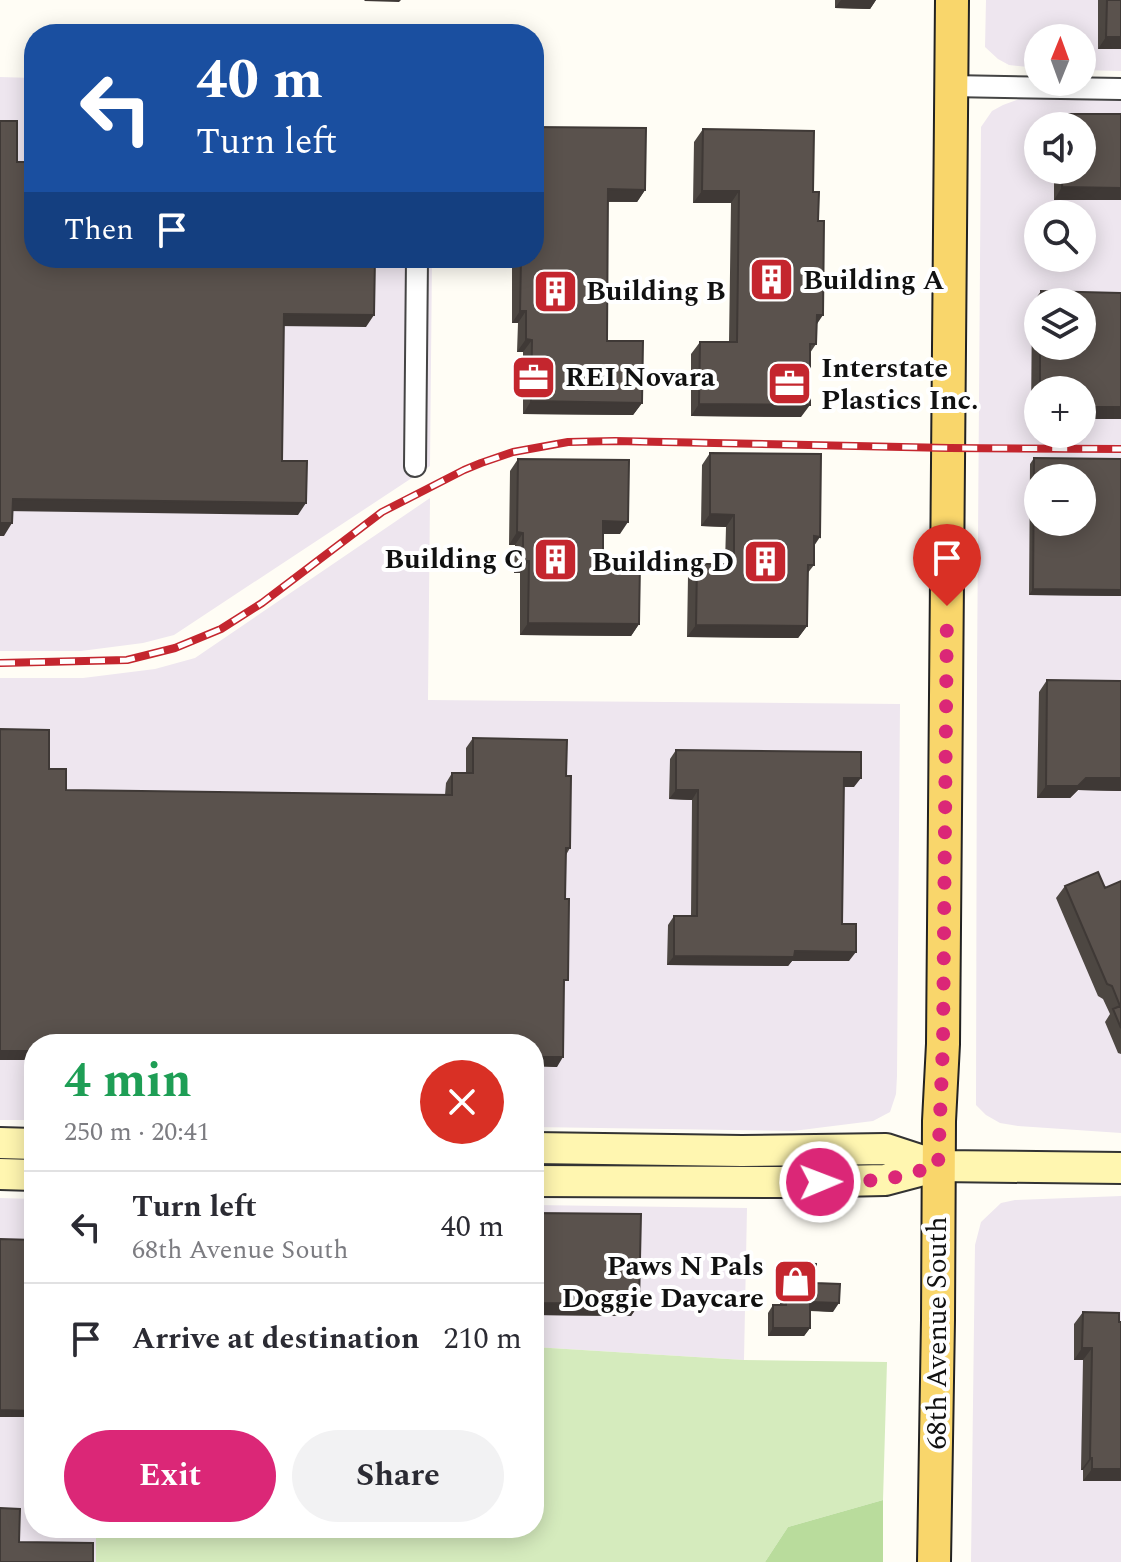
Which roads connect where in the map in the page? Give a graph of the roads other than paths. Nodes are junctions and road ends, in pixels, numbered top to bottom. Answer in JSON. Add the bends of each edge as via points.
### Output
{"nodes":[{"id":1,"x":952,"y":0,"type":"edge"},
{"id":2,"x":950,"y":86,"type":"junction"},
{"id":3,"x":1121,"y":89,"type":"edge"},
{"id":4,"x":417,"y":268,"type":"edge"},
{"id":5,"x":415,"y":466,"type":"dead end"},
{"id":6,"x":0,"y":1143,"type":"edge"},
{"id":7,"x":24,"y":1144,"type":"edge"},
{"id":8,"x":544,"y":1148,"type":"edge"},
{"id":9,"x":938,"y":1166,"type":"junction"},
{"id":10,"x":1121,"y":1168,"type":"edge"},
{"id":11,"x":0,"y":1174,"type":"edge"},
{"id":12,"x":24,"y":1175,"type":"edge"},
{"id":13,"x":544,"y":1181,"type":"edge"},
{"id":14,"x":934,"y":1562,"type":"edge"}],
"edges":[{"from":1,"to":2,"type":"main road","name":"68th Avenue South"},
{"from":2,"to":3,"type":"street"},
{"from":2,"to":9,"type":"main road","name":"68th Avenue South","via":[[944,997]]},
{"from":4,"to":5,"type":"street"},
{"from":6,"to":7,"type":"main road"},
{"from":8,"to":9,"type":"main road","via":[[886,1149]]},
{"from":9,"to":10,"type":"main road"},
{"from":9,"to":13,"type":"main road","via":[[885,1180]]},
{"from":9,"to":14,"type":"main road","name":"68th Avenue South"},
{"from":11,"to":12,"type":"main road"}]}
